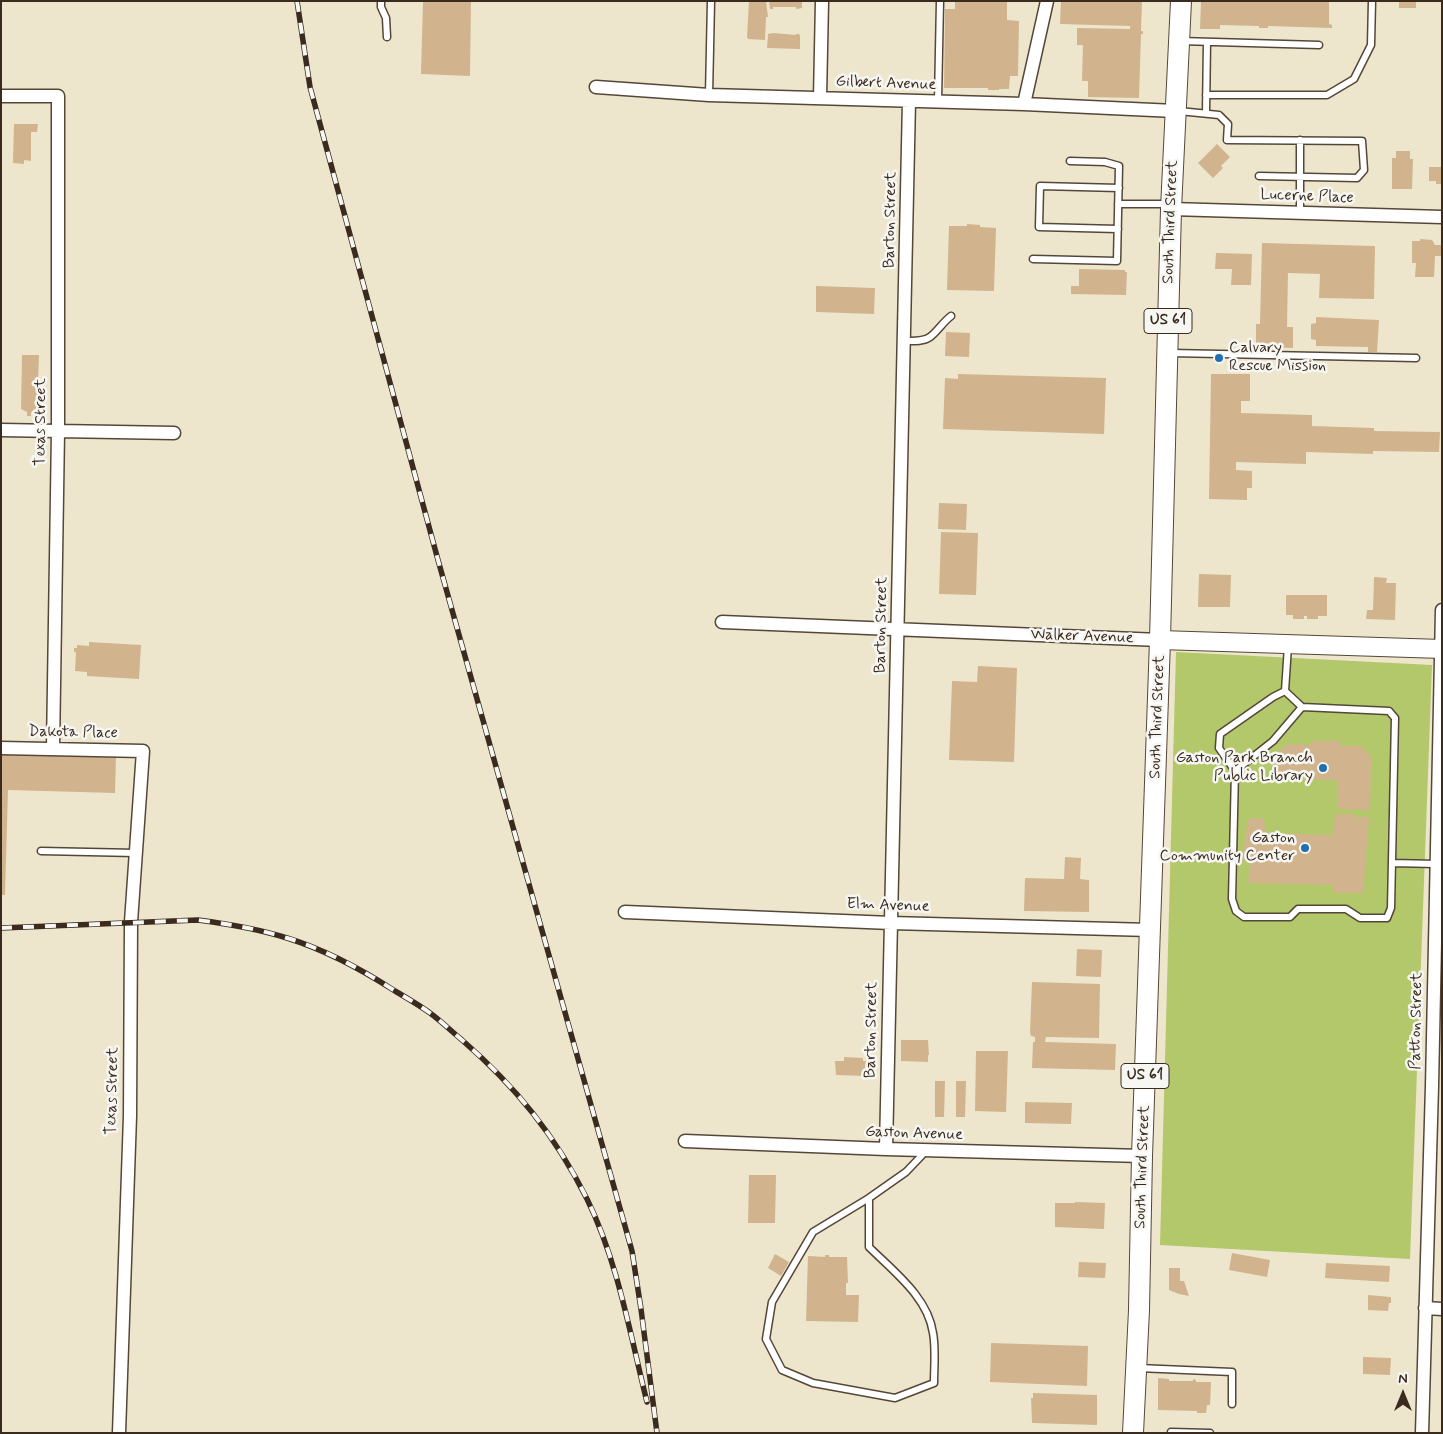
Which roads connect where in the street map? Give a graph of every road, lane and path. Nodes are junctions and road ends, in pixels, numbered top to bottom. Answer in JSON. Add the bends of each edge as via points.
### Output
{"nodes":[{"id":1,"x":381,"y":1,"type":"edge"},
{"id":2,"x":711,"y":1,"type":"edge"},
{"id":3,"x":822,"y":1,"type":"edge"},
{"id":4,"x":940,"y":1,"type":"edge"},
{"id":5,"x":1047,"y":1,"type":"edge"},
{"id":6,"x":1181,"y":1,"type":"edge"},
{"id":7,"x":1372,"y":1,"type":"edge"},
{"id":8,"x":388,"y":37,"type":"dead end"},
{"id":9,"x":1179,"y":41,"type":"junction"},
{"id":10,"x":1207,"y":42,"type":"junction"},
{"id":11,"x":1319,"y":45,"type":"dead end"},
{"id":12,"x":596,"y":86,"type":"dead end"},
{"id":13,"x":709,"y":95,"type":"junction"},
{"id":14,"x":1206,"y":95,"type":"junction"},
{"id":15,"x":1,"y":96,"type":"edge"},
{"id":16,"x":820,"y":98,"type":"junction"},
{"id":17,"x":909,"y":101,"type":"junction"},
{"id":18,"x":938,"y":101,"type":"junction"},
{"id":19,"x":1024,"y":104,"type":"junction"},
{"id":20,"x":1176,"y":111,"type":"junction"},
{"id":21,"x":1206,"y":113,"type":"junction"},
{"id":22,"x":1300,"y":140,"type":"junction"},
{"id":23,"x":1070,"y":161,"type":"dead end"},
{"id":24,"x":1259,"y":176,"type":"dead end"},
{"id":25,"x":1301,"y":177,"type":"junction"},
{"id":26,"x":1119,"y":188,"type":"junction"},
{"id":27,"x":1118,"y":204,"type":"junction"},
{"id":28,"x":1171,"y":207,"type":"junction"},
{"id":29,"x":1300,"y":213,"type":"junction"},
{"id":30,"x":1442,"y":217,"type":"edge"},
{"id":31,"x":1118,"y":229,"type":"junction"},
{"id":32,"x":1033,"y":258,"type":"dead end"},
{"id":33,"x":951,"y":316,"type":"dead end"},
{"id":34,"x":904,"y":341,"type":"junction"},
{"id":35,"x":1167,"y":353,"type":"junction"},
{"id":36,"x":1416,"y":358,"type":"dead end"},
{"id":37,"x":1,"y":430,"type":"edge"},
{"id":38,"x":58,"y":431,"type":"junction"},
{"id":39,"x":174,"y":433,"type":"dead end"},
{"id":40,"x":1442,"y":610,"type":"edge"},
{"id":41,"x":722,"y":622,"type":"dead end"},
{"id":42,"x":898,"y":629,"type":"junction"},
{"id":43,"x":1160,"y":640,"type":"junction"},
{"id":44,"x":1288,"y":644,"type":"junction"},
{"id":45,"x":1441,"y":649,"type":"edge"},
{"id":46,"x":1284,"y":691,"type":"junction"},
{"id":47,"x":1302,"y":707,"type":"junction"},
{"id":48,"x":1,"y":748,"type":"edge"},
{"id":49,"x":54,"y":748,"type":"junction"},
{"id":50,"x":143,"y":751,"type":"joint"},
{"id":51,"x":1235,"y":771,"type":"junction"},
{"id":52,"x":1440,"y":788,"type":"edge"},
{"id":53,"x":42,"y":851,"type":"dead end"},
{"id":54,"x":136,"y":853,"type":"junction"},
{"id":55,"x":1392,"y":863,"type":"junction"},
{"id":56,"x":1436,"y":864,"type":"junction"},
{"id":57,"x":625,"y":912,"type":"dead end"},
{"id":58,"x":891,"y":923,"type":"junction"},
{"id":59,"x":1150,"y":930,"type":"junction"},
{"id":60,"x":1437,"y":1086,"type":"edge"},
{"id":61,"x":685,"y":1141,"type":"dead end"},
{"id":62,"x":886,"y":1149,"type":"junction"},
{"id":63,"x":927,"y":1150,"type":"junction"},
{"id":64,"x":1142,"y":1156,"type":"junction"},
{"id":65,"x":868,"y":1198,"type":"junction"},
{"id":66,"x":1425,"y":1308,"type":"junction"},
{"id":67,"x":1442,"y":1309,"type":"edge"},
{"id":68,"x":1136,"y":1368,"type":"junction"},
{"id":69,"x":1232,"y":1404,"type":"dead end"},
{"id":70,"x":1171,"y":1432,"type":"edge"},
{"id":71,"x":119,"y":1433,"type":"edge"},
{"id":72,"x":1133,"y":1433,"type":"edge"},
{"id":73,"x":1210,"y":1433,"type":"edge"},
{"id":74,"x":1422,"y":1433,"type":"edge"}],
"edges":[{"from":1,"to":8,"type":"lane"},
{"from":2,"to":13,"type":"lane"},
{"from":3,"to":16,"type":"street"},
{"from":4,"to":18,"type":"lane"},
{"from":5,"to":19,"type":"street"},
{"from":6,"to":9,"type":"main road","name":"South Third Street","number":"US 61"},
{"from":7,"to":14,"type":"lane","via":[[1371,45],[1354,79],[1327,95]]},
{"from":9,"to":10,"type":"lane"},
{"from":9,"to":20,"type":"main road","name":"South Third Street","number":"US 61"},
{"from":10,"to":11,"type":"lane"},
{"from":10,"to":14,"type":"lane"},
{"from":12,"to":13,"type":"street","name":"Gilbert Avenue"},
{"from":13,"to":16,"type":"street","name":"Gilbert Avenue"},
{"from":14,"to":21,"type":"lane"},
{"from":15,"to":38,"type":"street","name":"Texas Street","via":[[58,96]]},
{"from":16,"to":17,"type":"street","name":"Gilbert Avenue"},
{"from":17,"to":18,"type":"street","name":"Gilbert Avenue"},
{"from":17,"to":34,"type":"street","name":"Barton Street"},
{"from":18,"to":19,"type":"street","name":"Gilbert Avenue"},
{"from":19,"to":20,"type":"street","name":"Gilbert Avenue"},
{"from":20,"to":21,"type":"lane"},
{"from":20,"to":28,"type":"main road","name":"South Third Street","number":"US 61"},
{"from":21,"to":22,"type":"lane","via":[[1219,115],[1228,124],[1227,140]]},
{"from":22,"to":25,"type":"lane"},
{"from":22,"to":25,"type":"lane","via":[[1362,140],[1364,170],[1357,178]]},
{"from":23,"to":26,"type":"lane","via":[[1105,162],[1119,166]]},
{"from":24,"to":25,"type":"lane"},
{"from":25,"to":29,"type":"lane"},
{"from":26,"to":27,"type":"lane"},
{"from":26,"to":31,"type":"lane","via":[[1040,186],[1038,227]]},
{"from":27,"to":28,"type":"lane"},
{"from":27,"to":31,"type":"lane"},
{"from":28,"to":29,"type":"street","name":"Lucerne Place"},
{"from":28,"to":35,"type":"main road","name":"South Third Street","number":"US 61"},
{"from":29,"to":30,"type":"street","name":"Lucerne Place"},
{"from":31,"to":32,"type":"lane","via":[[1117,261]]},
{"from":33,"to":34,"type":"lane","via":[[930,338]]},
{"from":34,"to":42,"type":"street","name":"Barton Street"},
{"from":35,"to":36,"type":"lane"},
{"from":35,"to":43,"type":"main road","name":"South Third Street","number":"US 61"},
{"from":37,"to":38,"type":"street"},
{"from":38,"to":39,"type":"street"},
{"from":38,"to":49,"type":"street","name":"Texas Street"},
{"from":40,"to":45,"type":"street","name":"Patton Street"},
{"from":41,"to":42,"type":"street","name":"Walker Avenue"},
{"from":42,"to":43,"type":"street","name":"Walker Avenue"},
{"from":42,"to":58,"type":"street","name":"Barton Street"},
{"from":43,"to":44,"type":"street","name":"Walker Avenue"},
{"from":43,"to":59,"type":"main road","name":"South Third Street","number":"US 61"},
{"from":44,"to":45,"type":"street","name":"Walker Avenue"},
{"from":44,"to":46,"type":"lane"},
{"from":45,"to":52,"type":"street","name":"Patton Street"},
{"from":46,"to":47,"type":"lane"},
{"from":46,"to":51,"type":"lane","via":[[1220,734],[1220,748]]},
{"from":47,"to":51,"type":"lane","via":[[1273,741]]},
{"from":47,"to":55,"type":"lane","via":[[1389,711],[1395,718]]},
{"from":48,"to":49,"type":"street","name":"Dakota Place"},
{"from":49,"to":50,"type":"street","name":"Dakota Place"},
{"from":50,"to":54,"type":"street","name":"Texas Street"},
{"from":51,"to":55,"type":"lane","via":[[1232,898],[1236,911],[1244,917],[1290,917],[1298,908],[1346,910],[1360,918],[1387,918],[1391,908]]},
{"from":52,"to":56,"type":"street","name":"Patton Street"},
{"from":53,"to":54,"type":"lane"},
{"from":54,"to":71,"type":"street","name":"Texas Street","via":[[131,922],[130,1116]]},
{"from":55,"to":56,"type":"lane"},
{"from":56,"to":60,"type":"street","name":"Patton Street"},
{"from":57,"to":58,"type":"street","name":"Elm Avenue"},
{"from":58,"to":59,"type":"street","name":"Elm Avenue"},
{"from":58,"to":62,"type":"street","name":"Barton Street"},
{"from":59,"to":64,"type":"main road","name":"South Third Street","number":"US 61"},
{"from":60,"to":66,"type":"street","name":"Patton Street"},
{"from":61,"to":62,"type":"street","name":"Gaston Avenue"},
{"from":62,"to":63,"type":"street","name":"Gaston Avenue"},
{"from":63,"to":64,"type":"street","name":"Gaston Avenue"},
{"from":63,"to":65,"type":"lane","via":[[906,1172]]},
{"from":64,"to":68,"type":"main road","name":"South Third Street","number":"US 61"},
{"from":65,"to":65,"type":"lane","via":[[869,1247],[927,1311],[933,1333],[934,1383],[895,1398],[813,1383],[782,1370],[766,1339],[772,1302],[813,1232]]},
{"from":66,"to":67,"type":"street"},
{"from":66,"to":74,"type":"street","name":"Patton Street"},
{"from":68,"to":69,"type":"lane","via":[[1232,1372]]},
{"from":68,"to":72,"type":"main road","name":"South Third Street","number":"US 61"},
{"from":70,"to":73,"type":"lane"}]}
